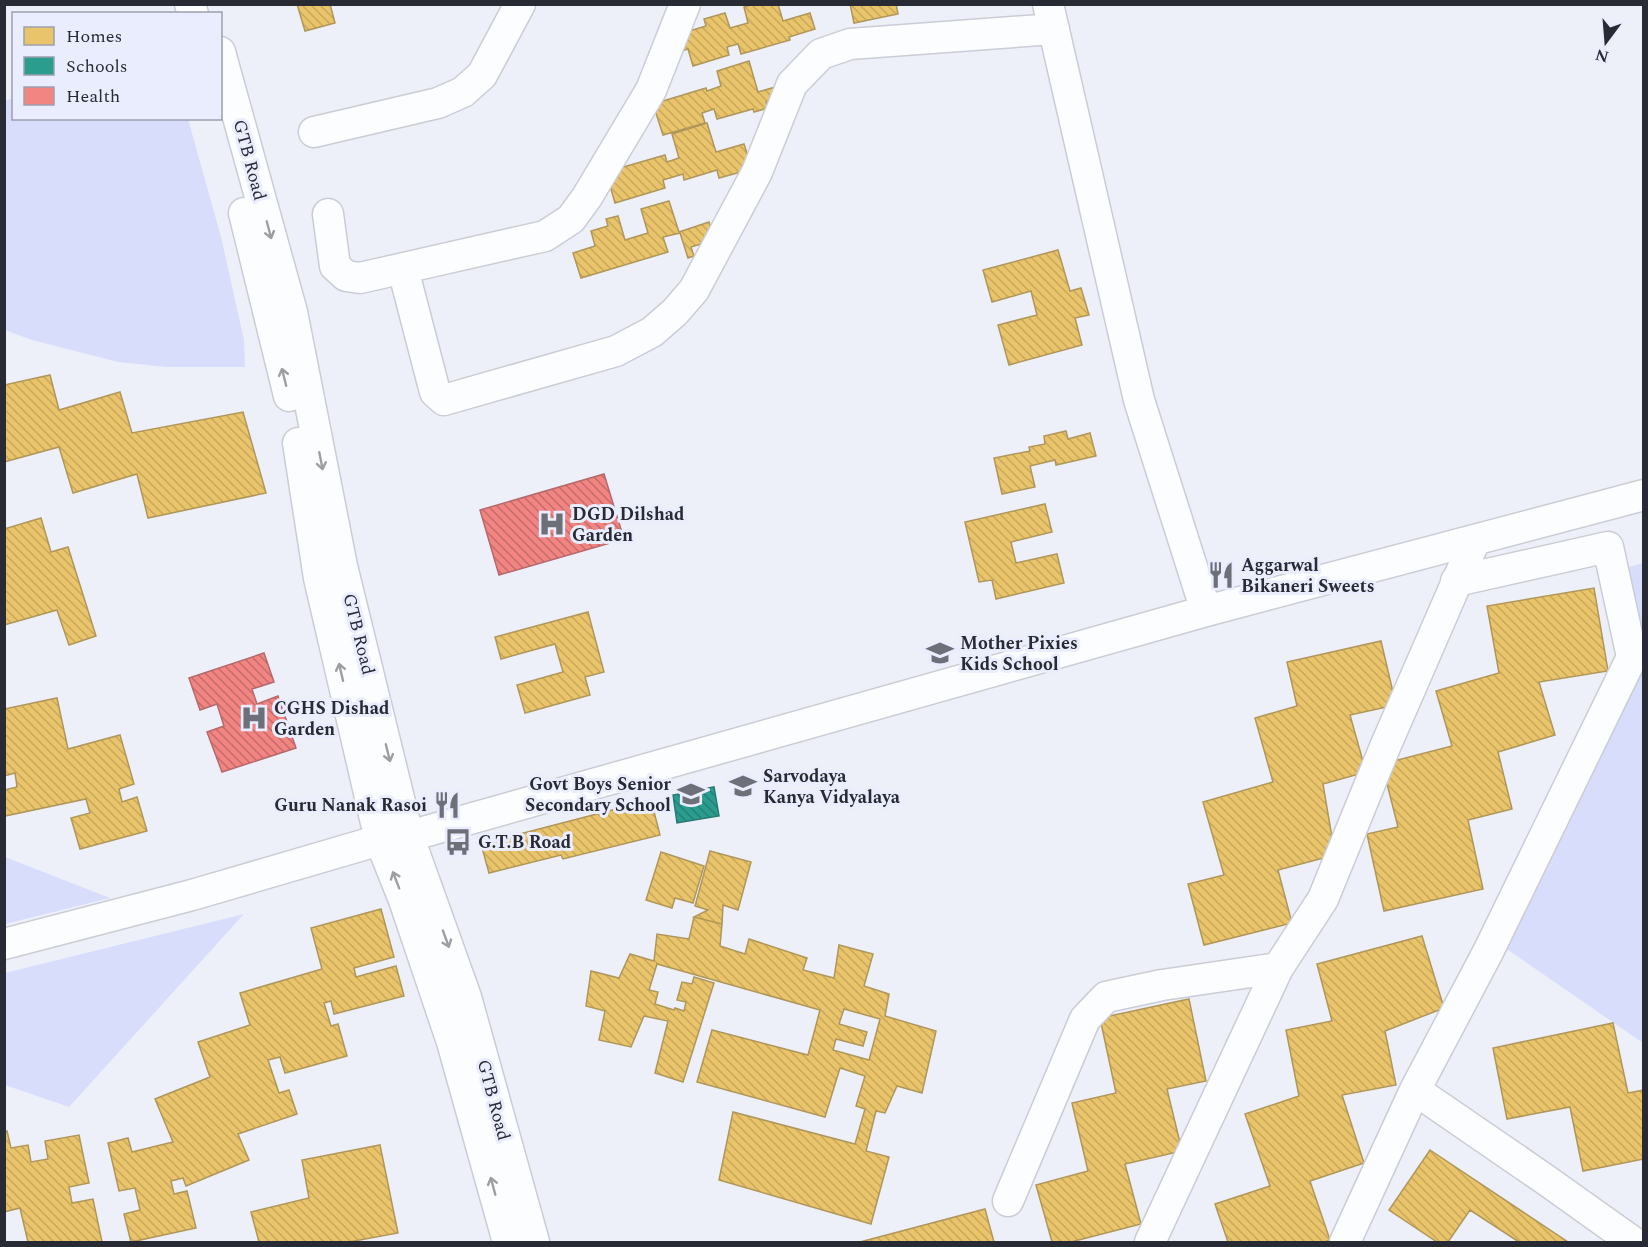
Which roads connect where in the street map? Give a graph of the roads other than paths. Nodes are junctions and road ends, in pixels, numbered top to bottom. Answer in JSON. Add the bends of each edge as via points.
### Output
{"nodes":[{"id":1,"x":520,"y":4,"type":"edge"},
{"id":2,"x":685,"y":4,"type":"edge"},
{"id":3,"x":1051,"y":17,"type":"edge"},
{"id":4,"x":222,"y":61,"type":"edge"},
{"id":5,"x":221,"y":120,"type":"edge"},
{"id":6,"x":314,"y":132,"type":"dead end"},
{"id":7,"x":328,"y":214,"type":"dead end"},
{"id":8,"x":403,"y":269,"type":"junction"},
{"id":9,"x":281,"y":315,"type":"junction"},
{"id":10,"x":1644,"y":495,"type":"edge"},
{"id":11,"x":1475,"y":540,"type":"junction"},
{"id":12,"x":1456,"y":581,"type":"junction"},
{"id":13,"x":1206,"y":611,"type":"junction"},
{"id":14,"x":394,"y":838,"type":"junction"},
{"id":15,"x":4,"y":944,"type":"edge"},
{"id":16,"x":1278,"y":968,"type":"junction"},
{"id":17,"x":1415,"y":1090,"type":"junction"},
{"id":18,"x":1008,"y":1201,"type":"dead end"},
{"id":19,"x":508,"y":1242,"type":"edge"},
{"id":20,"x":534,"y":1242,"type":"edge"},
{"id":21,"x":1150,"y":1242,"type":"edge"},
{"id":22,"x":1345,"y":1242,"type":"edge"},
{"id":23,"x":1633,"y":1242,"type":"edge"}],
"edges":[{"from":1,"to":6,"type":"street","via":[[482,75],[463,92],[438,103]]},
{"from":2,"to":8,"type":"street","via":[[651,90],[571,219],[545,236]]},
{"from":3,"to":8,"type":"street","via":[[850,44],[821,54],[792,84],[757,172],[694,290],[652,332],[616,351],[444,400],[435,392]]},
{"from":3,"to":13,"type":"street","via":[[1140,400]]},
{"from":4,"to":9,"type":"street","name":"GTB Road","one_way":true},
{"from":5,"to":9,"type":"street","name":"GTB Road"},
{"from":7,"to":8,"type":"street","via":[[335,266],[346,276],[360,278]]},
{"from":9,"to":14,"type":"street","name":"GTB Road","via":[[342,566]]},
{"from":10,"to":11,"type":"street"},
{"from":11,"to":12,"type":"street"},
{"from":11,"to":13,"type":"street"},
{"from":12,"to":16,"type":"street","via":[[1323,899]]},
{"from":12,"to":17,"type":"street","via":[[1608,547],[1632,657],[1488,952]]},
{"from":13,"to":14,"type":"street"},
{"from":14,"to":15,"type":"street"},
{"from":19,"to":14,"type":"street","name":"GTB Road","one_way":true,"via":[[452,1042],[404,900]]},
{"from":14,"to":20,"type":"street","name":"GTB Road","one_way":true,"via":[[466,997]]},
{"from":16,"to":18,"type":"street","via":[[1106,997],[1085,1019]]},
{"from":16,"to":21,"type":"street"},
{"from":17,"to":22,"type":"street"},
{"from":17,"to":23,"type":"street"}]}
